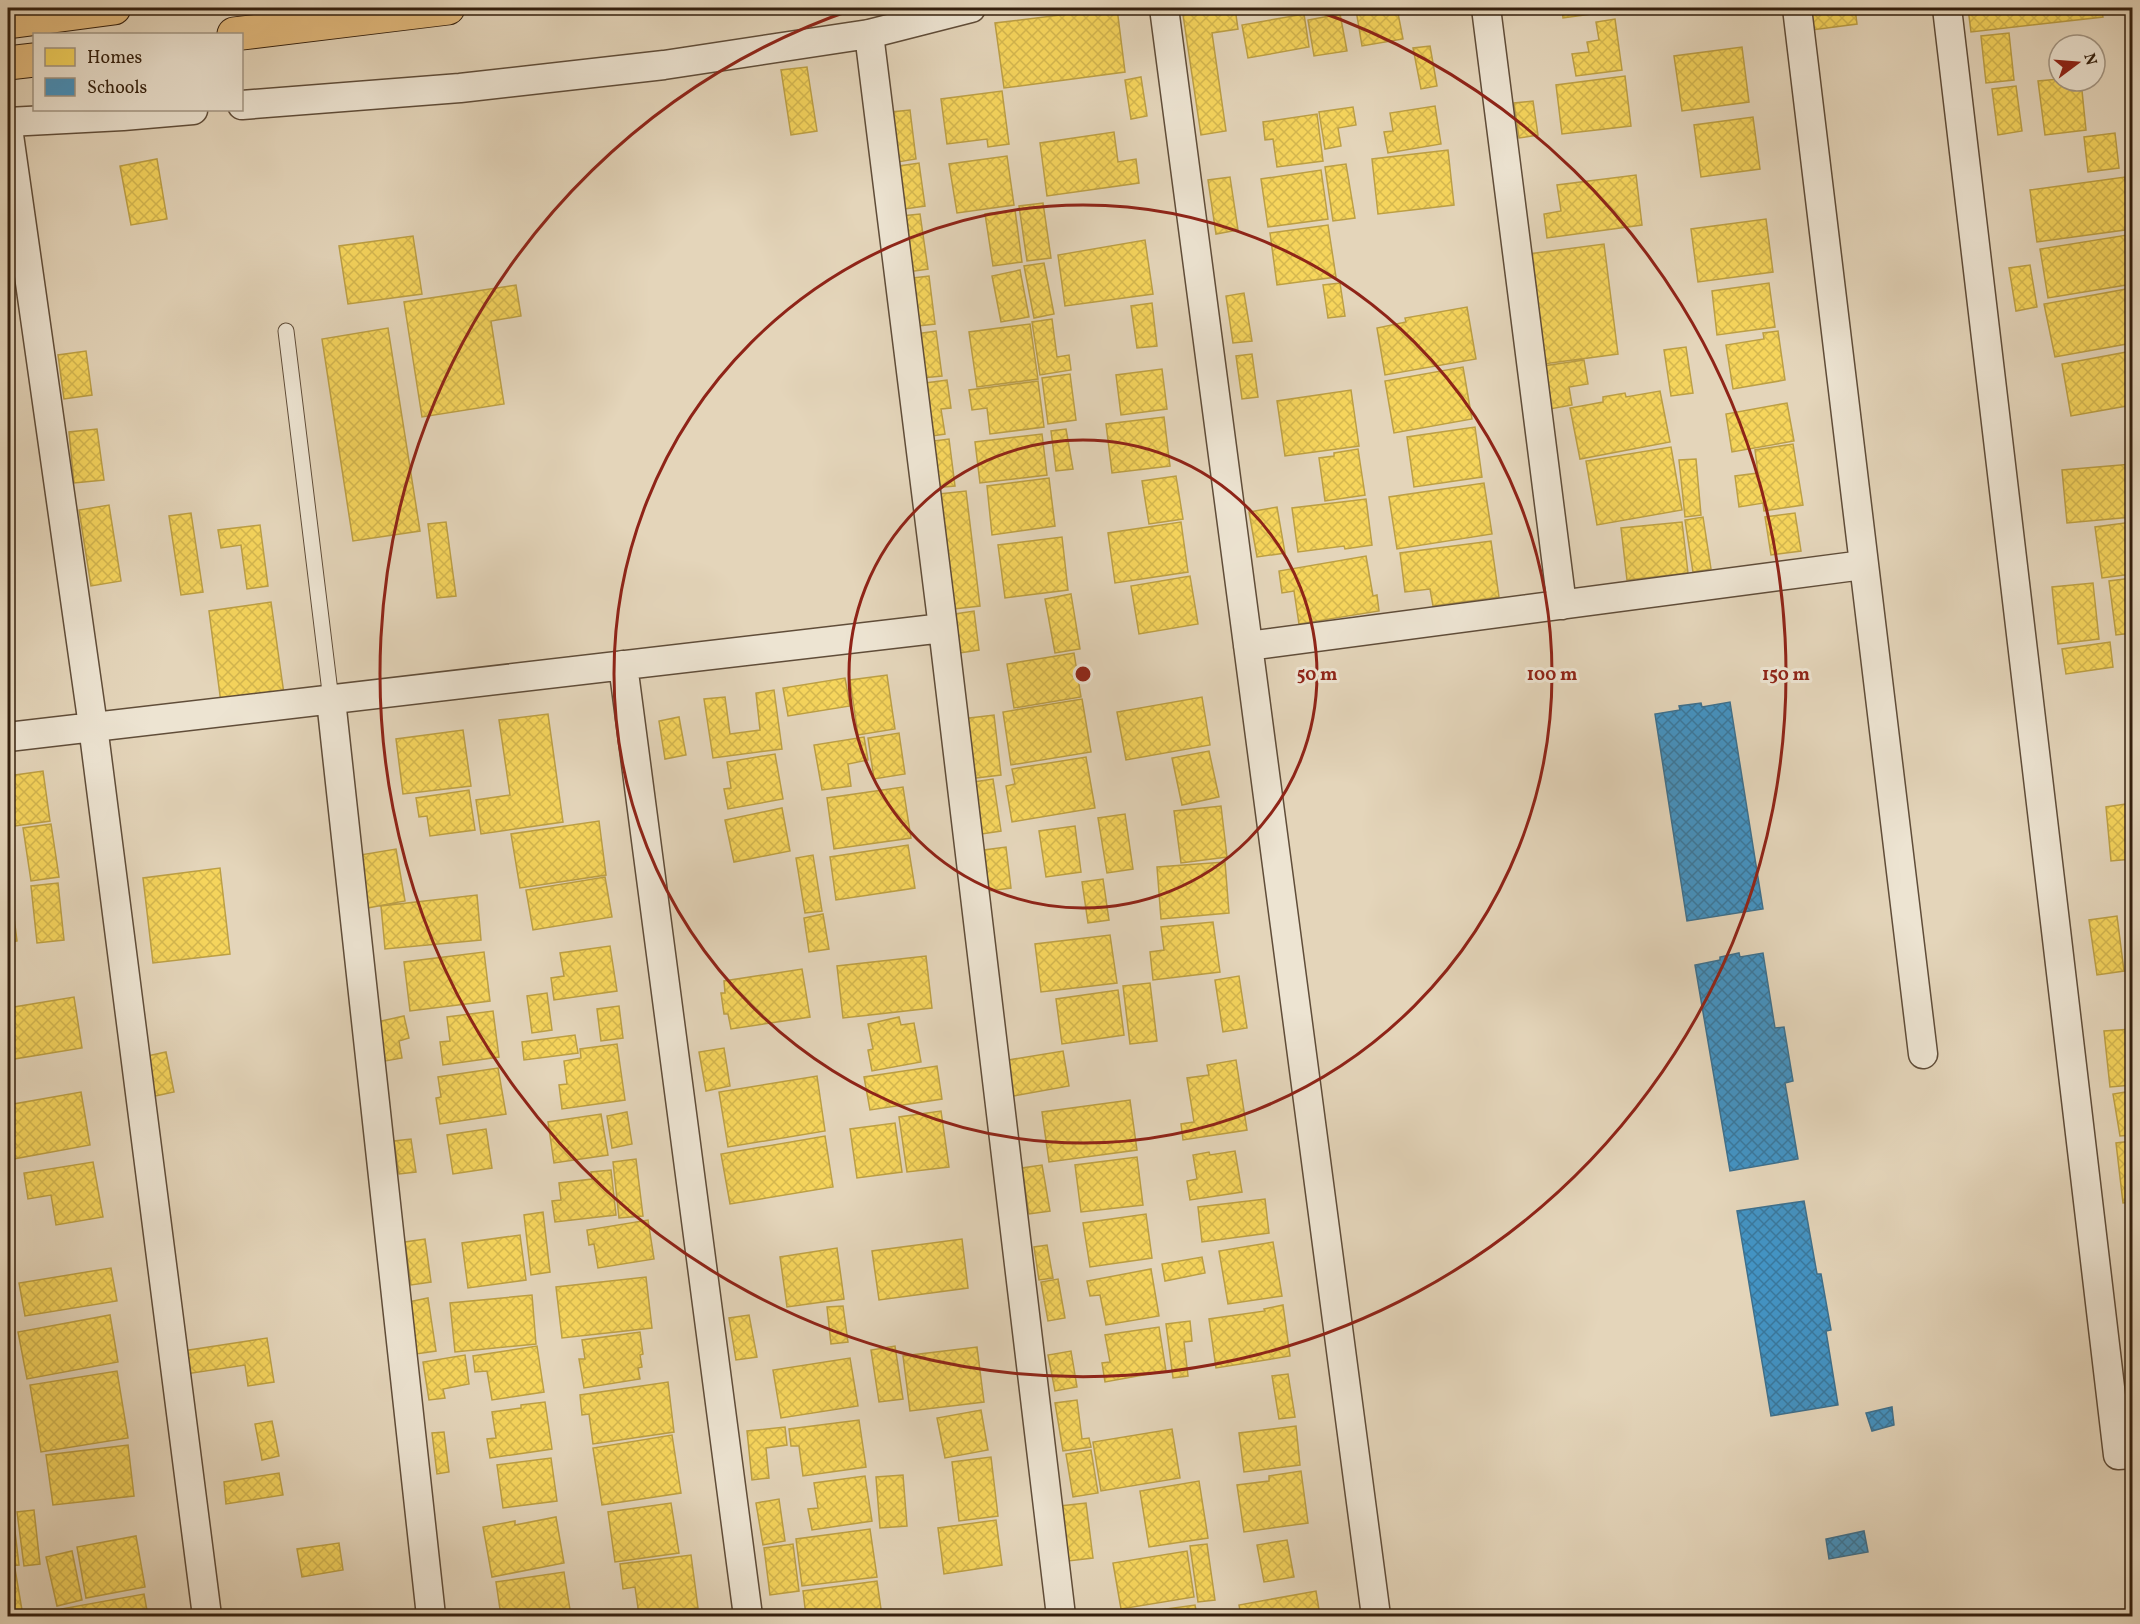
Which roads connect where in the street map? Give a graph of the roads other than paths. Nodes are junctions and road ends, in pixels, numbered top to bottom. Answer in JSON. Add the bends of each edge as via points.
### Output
{"nodes":[{"id":1,"x":114,"y":8,"type":"edge"},
{"id":2,"x":448,"y":8,"type":"edge"},
{"id":3,"x":970,"y":8,"type":"edge"},
{"id":4,"x":1164,"y":8,"type":"edge"},
{"id":5,"x":1486,"y":8,"type":"edge"},
{"id":6,"x":1797,"y":8,"type":"edge"},
{"id":7,"x":1947,"y":8,"type":"edge"},
{"id":8,"x":8,"y":22,"type":"edge"},
{"id":9,"x":242,"y":33,"type":"edge"},
{"id":10,"x":869,"y":34,"type":"junction"},
{"id":11,"x":33,"y":60,"type":"edge"},
{"id":12,"x":8,"y":63,"type":"edge"},
{"id":13,"x":243,"y":105,"type":"edge"},
{"id":14,"x":181,"y":111,"type":"edge"},
{"id":15,"x":8,"y":122,"type":"edge"},
{"id":16,"x":8,"y":128,"type":"edge"},
{"id":17,"x":286,"y":331,"type":"dead end"},
{"id":18,"x":1863,"y":566,"type":"junction"},
{"id":19,"x":1562,"y":605,"type":"junction"},
{"id":20,"x":944,"y":628,"type":"junction"},
{"id":21,"x":1248,"y":646,"type":"junction"},
{"id":22,"x":622,"y":665,"type":"junction"},
{"id":23,"x":331,"y":700,"type":"junction"},
{"id":24,"x":93,"y":726,"type":"junction"},
{"id":25,"x":8,"y":737,"type":"edge"},
{"id":26,"x":1923,"y":1054,"type":"dead end"},
{"id":27,"x":2133,"y":1454,"type":"edge"},
{"id":28,"x":207,"y":1617,"type":"edge"},
{"id":29,"x":431,"y":1617,"type":"edge"},
{"id":30,"x":748,"y":1617,"type":"edge"},
{"id":31,"x":1061,"y":1617,"type":"edge"},
{"id":32,"x":1376,"y":1617,"type":"edge"}],
"edges":[{"from":1,"to":8,"type":"highway"},
{"from":2,"to":9,"type":"highway"},
{"from":3,"to":10,"type":"street"},
{"from":4,"to":21,"type":"street"},
{"from":5,"to":19,"type":"street"},
{"from":6,"to":18,"type":"street"},
{"from":7,"to":27,"type":"street","via":[[2118,1455]]},
{"from":10,"to":13,"type":"street","via":[[664,65],[471,87]]},
{"from":10,"to":20,"type":"street"},
{"from":11,"to":12,"type":"highway"},
{"from":14,"to":15,"type":"street"},
{"from":16,"to":24,"type":"street"},
{"from":17,"to":23,"type":"lane"},
{"from":18,"to":19,"type":"street"},
{"from":18,"to":26,"type":"street"},
{"from":19,"to":21,"type":"street"},
{"from":20,"to":22,"type":"street"},
{"from":20,"to":31,"type":"street"},
{"from":21,"to":32,"type":"street"},
{"from":22,"to":23,"type":"street"},
{"from":22,"to":30,"type":"street"},
{"from":23,"to":24,"type":"street"},
{"from":23,"to":29,"type":"street"},
{"from":24,"to":25,"type":"street"},
{"from":24,"to":28,"type":"street"}]}
